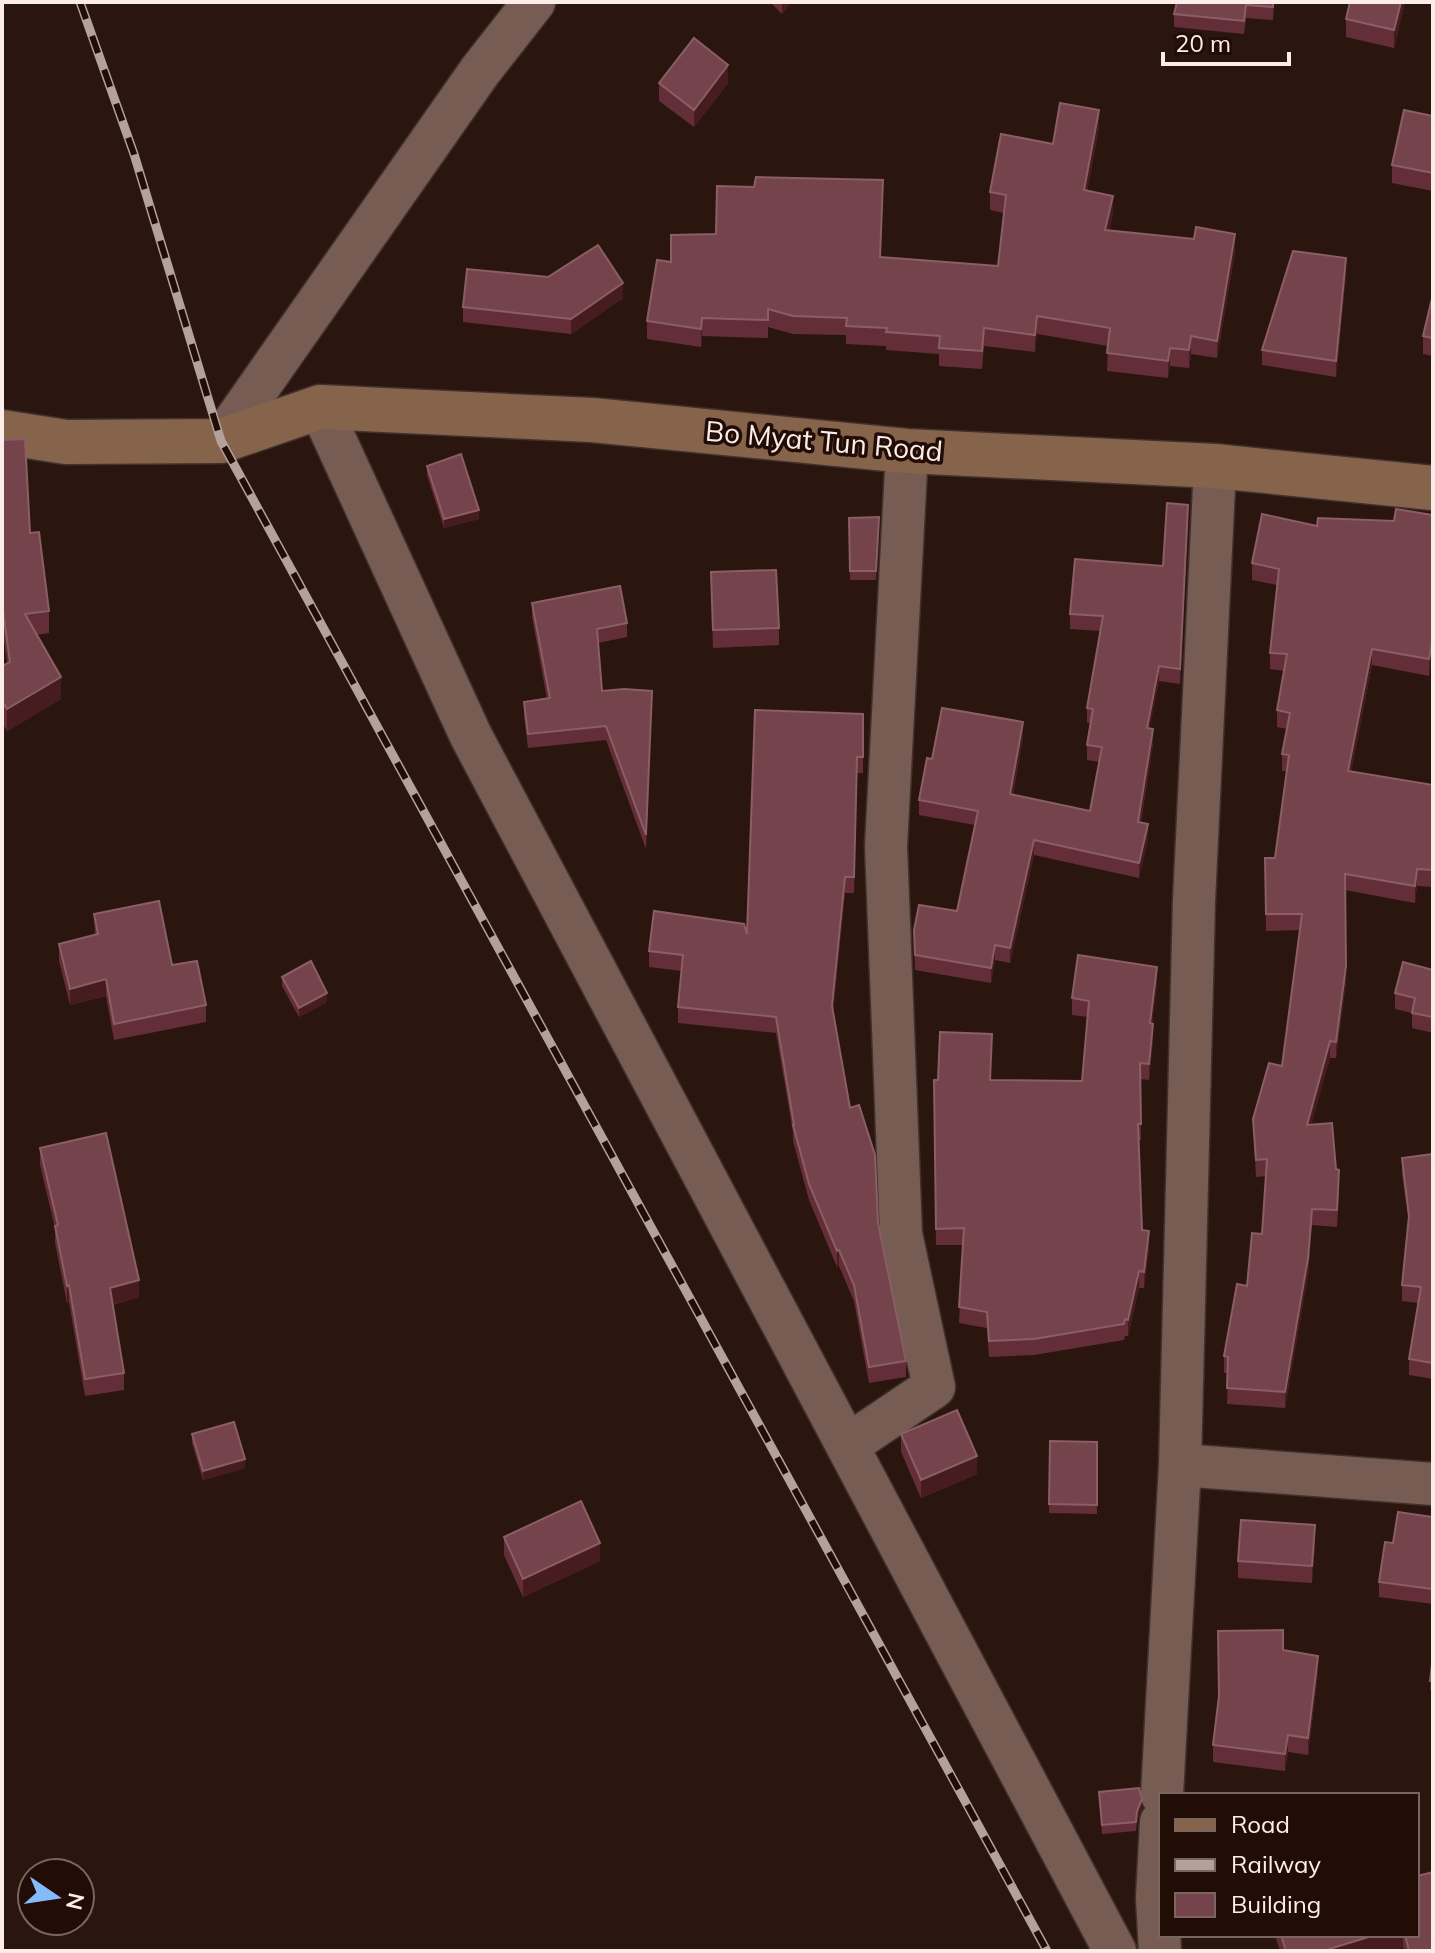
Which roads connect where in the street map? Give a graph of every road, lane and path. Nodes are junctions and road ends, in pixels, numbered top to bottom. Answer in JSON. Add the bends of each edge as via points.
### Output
{"nodes":[{"id":1,"x":534,"y":2,"type":"edge"},
{"id":2,"x":320,"y":407,"type":"junction"},
{"id":3,"x":2,"y":432,"type":"edge"},
{"id":4,"x":221,"y":441,"type":"junction"},
{"id":5,"x":907,"y":451,"type":"junction"},
{"id":6,"x":1215,"y":466,"type":"junction"},
{"id":7,"x":1433,"y":488,"type":"edge"},
{"id":8,"x":848,"y":1445,"type":"junction"},
{"id":9,"x":1180,"y":1465,"type":"junction"},
{"id":10,"x":1433,"y":1484,"type":"edge"},
{"id":11,"x":1162,"y":1793,"type":"edge"},
{"id":12,"x":1159,"y":1860,"type":"edge"},
{"id":13,"x":1159,"y":1933,"type":"edge"},
{"id":14,"x":1115,"y":1951,"type":"edge"}],
"edges":[{"from":1,"to":4,"type":"street"},
{"from":2,"to":4,"type":"main road","name":"Bo Myat Tun Road"},
{"from":2,"to":5,"type":"main road","name":"Bo Myat Tun Road","via":[[592,420]]},
{"from":2,"to":8,"type":"street","via":[[471,736]]},
{"from":3,"to":4,"type":"main road","name":"Bo Myat Tun Road","via":[[66,442]]},
{"from":5,"to":6,"type":"main road","name":"Bo Myat Tun Road"},
{"from":5,"to":8,"type":"street","via":[[886,846],[901,1234],[934,1387]]},
{"from":6,"to":7,"type":"main road","name":"Bo Myat Tun Road"},
{"from":6,"to":9,"type":"street","via":[[1194,901]]},
{"from":8,"to":14,"type":"street"},
{"from":9,"to":10,"type":"street"},
{"from":9,"to":11,"type":"street"},
{"from":12,"to":13,"type":"street"}]}
